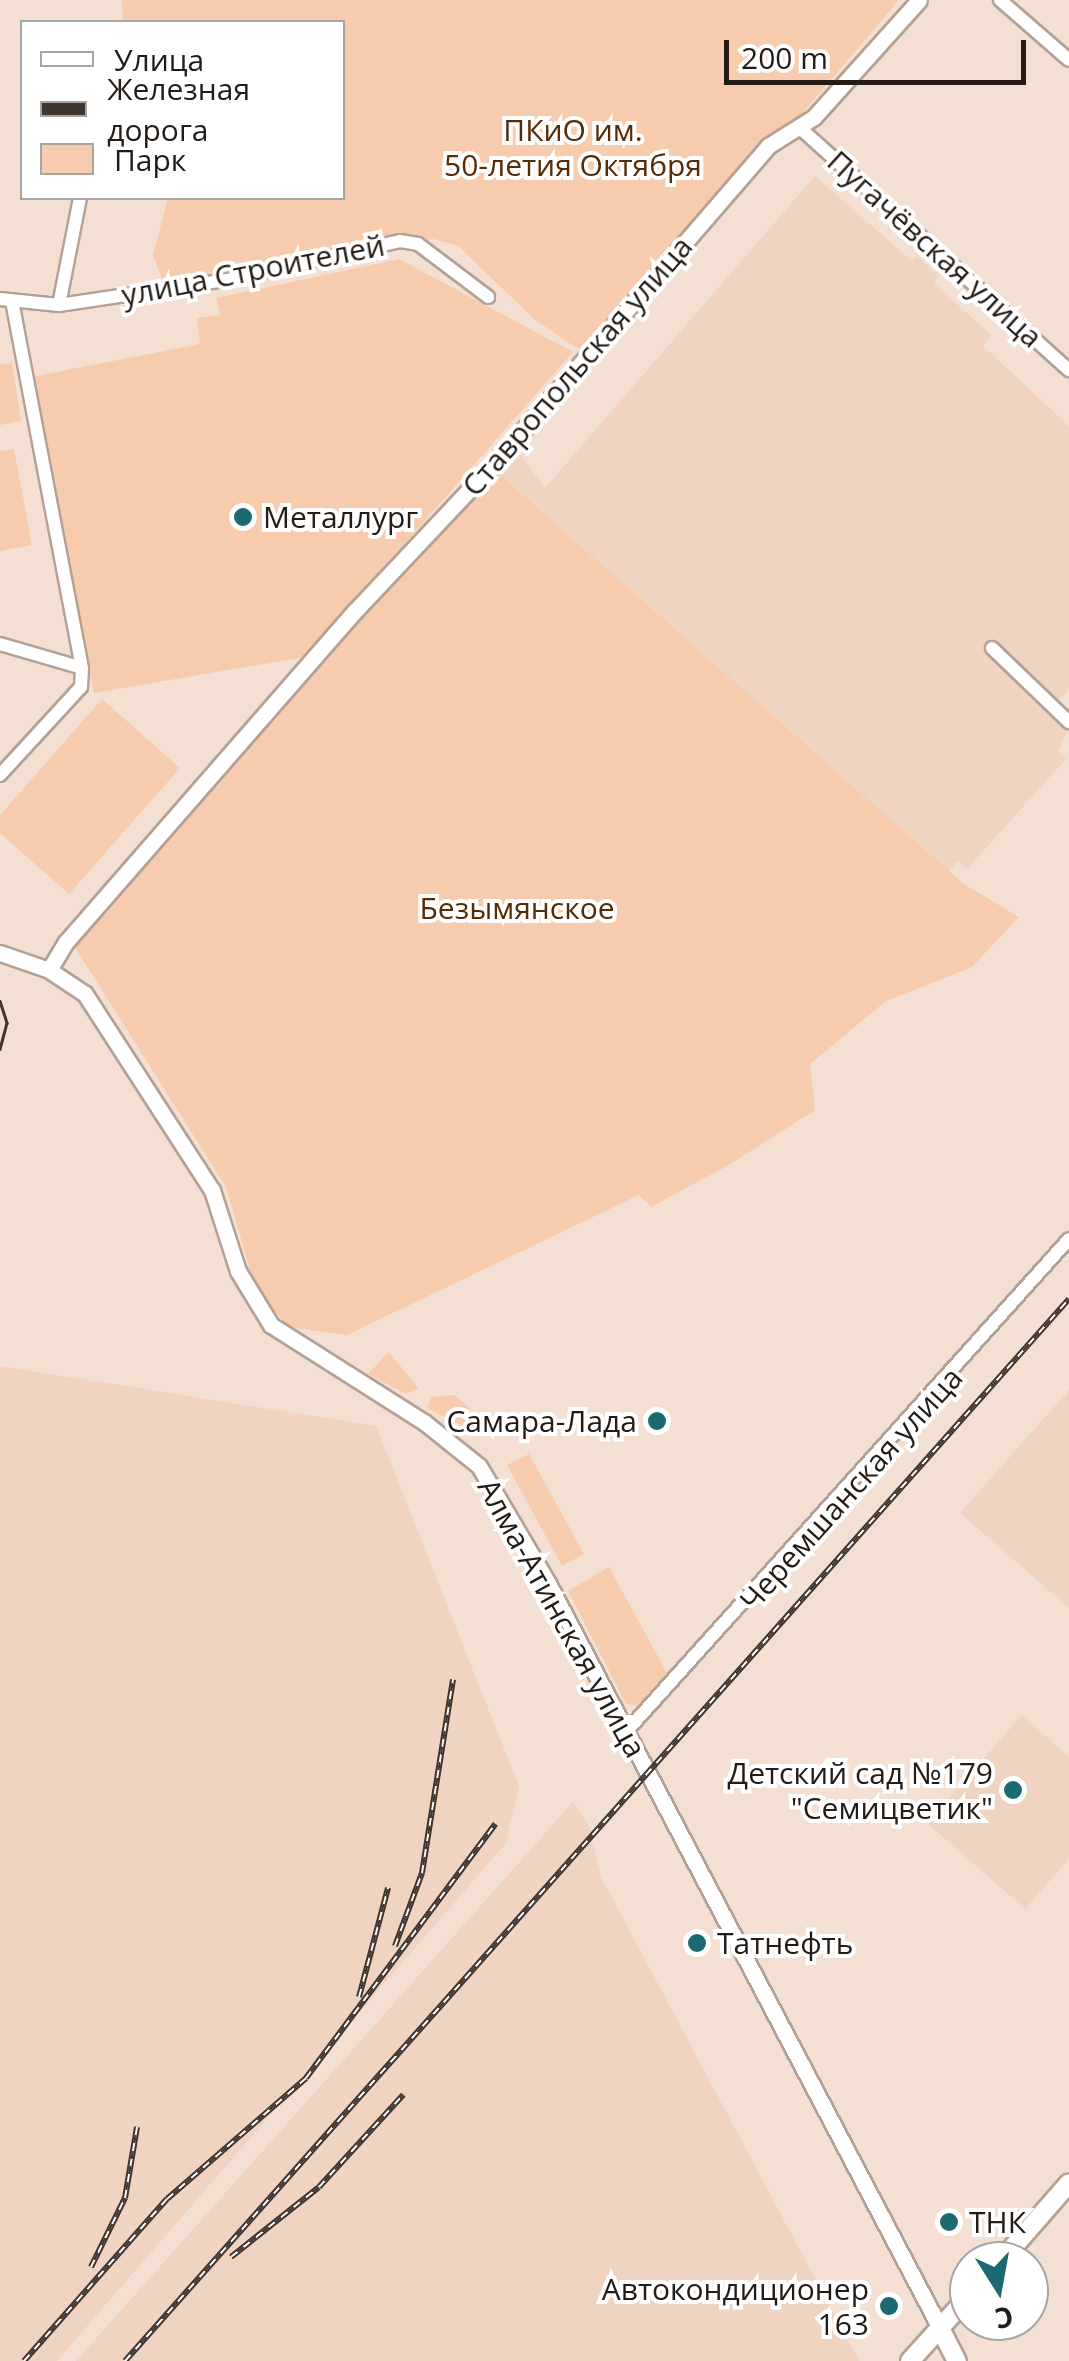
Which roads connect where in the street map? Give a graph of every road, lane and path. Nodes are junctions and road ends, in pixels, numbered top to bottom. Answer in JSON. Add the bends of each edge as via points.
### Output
{"nodes":[{"id":1,"x":919,"y":0,"type":"edge"},
{"id":2,"x":1000,"y":0,"type":"edge"},
{"id":3,"x":1069,"y":60,"type":"edge"},
{"id":4,"x":800,"y":128,"type":"junction"},
{"id":5,"x":80,"y":200,"type":"edge"},
{"id":6,"x":488,"y":297,"type":"dead end"},
{"id":7,"x":6,"y":300,"type":"edge"},
{"id":8,"x":60,"y":305,"type":"junction"},
{"id":9,"x":1069,"y":370,"type":"edge"},
{"id":10,"x":0,"y":644,"type":"edge"},
{"id":11,"x":992,"y":648,"type":"dead end"},
{"id":12,"x":82,"y":668,"type":"junction"},
{"id":13,"x":1069,"y":722,"type":"edge"},
{"id":14,"x":0,"y":775,"type":"edge"},
{"id":15,"x":0,"y":954,"type":"edge"},
{"id":16,"x":49,"y":970,"type":"junction"},
{"id":17,"x":1069,"y":1239,"type":"edge"},
{"id":18,"x":625,"y":1732,"type":"junction"},
{"id":19,"x":1069,"y":2183,"type":"edge"},
{"id":20,"x":1018,"y":2241,"type":"edge"},
{"id":21,"x":949,"y":2318,"type":"edge"},
{"id":22,"x":940,"y":2328,"type":"junction"},
{"id":23,"x":910,"y":2361,"type":"edge"},
{"id":24,"x":957,"y":2361,"type":"edge"}],
"edges":[{"from":1,"to":4,"type":"street","name":"Ставропольская улица"},
{"from":2,"to":3,"type":"street"},
{"from":4,"to":9,"type":"street","name":"Пугачёвская улица"},
{"from":4,"to":16,"type":"street","name":"Ставропольская улица","via":[[768,146],[512,444],[355,611],[105,897]]},
{"from":5,"to":8,"type":"street"},
{"from":6,"to":8,"type":"street","name":"улица Строителей","via":[[418,244],[400,241],[228,280]]},
{"from":7,"to":8,"type":"street","name":"улица Строителей"},
{"from":7,"to":12,"type":"street"},
{"from":10,"to":12,"type":"street"},
{"from":11,"to":13,"type":"street"},
{"from":12,"to":14,"type":"street","via":[[81,687]]},
{"from":15,"to":16,"type":"street","name":"Алма-Атинская улица"},
{"from":16,"to":18,"type":"street","name":"Алма-Атинская улица","via":[[85,994],[181,1139],[212,1190],[238,1271],[271,1325],[424,1422],[479,1466]]},
{"from":17,"to":18,"type":"street","name":"Черемшанская улица","via":[[912,1422]]},
{"from":18,"to":22,"type":"street","name":"Алма-Атинская улица"},
{"from":19,"to":20,"type":"main road"},
{"from":21,"to":22,"type":"main road"},
{"from":22,"to":23,"type":"main road"},
{"from":22,"to":24,"type":"main road","name":"Алма-Атинская улица"}]}
